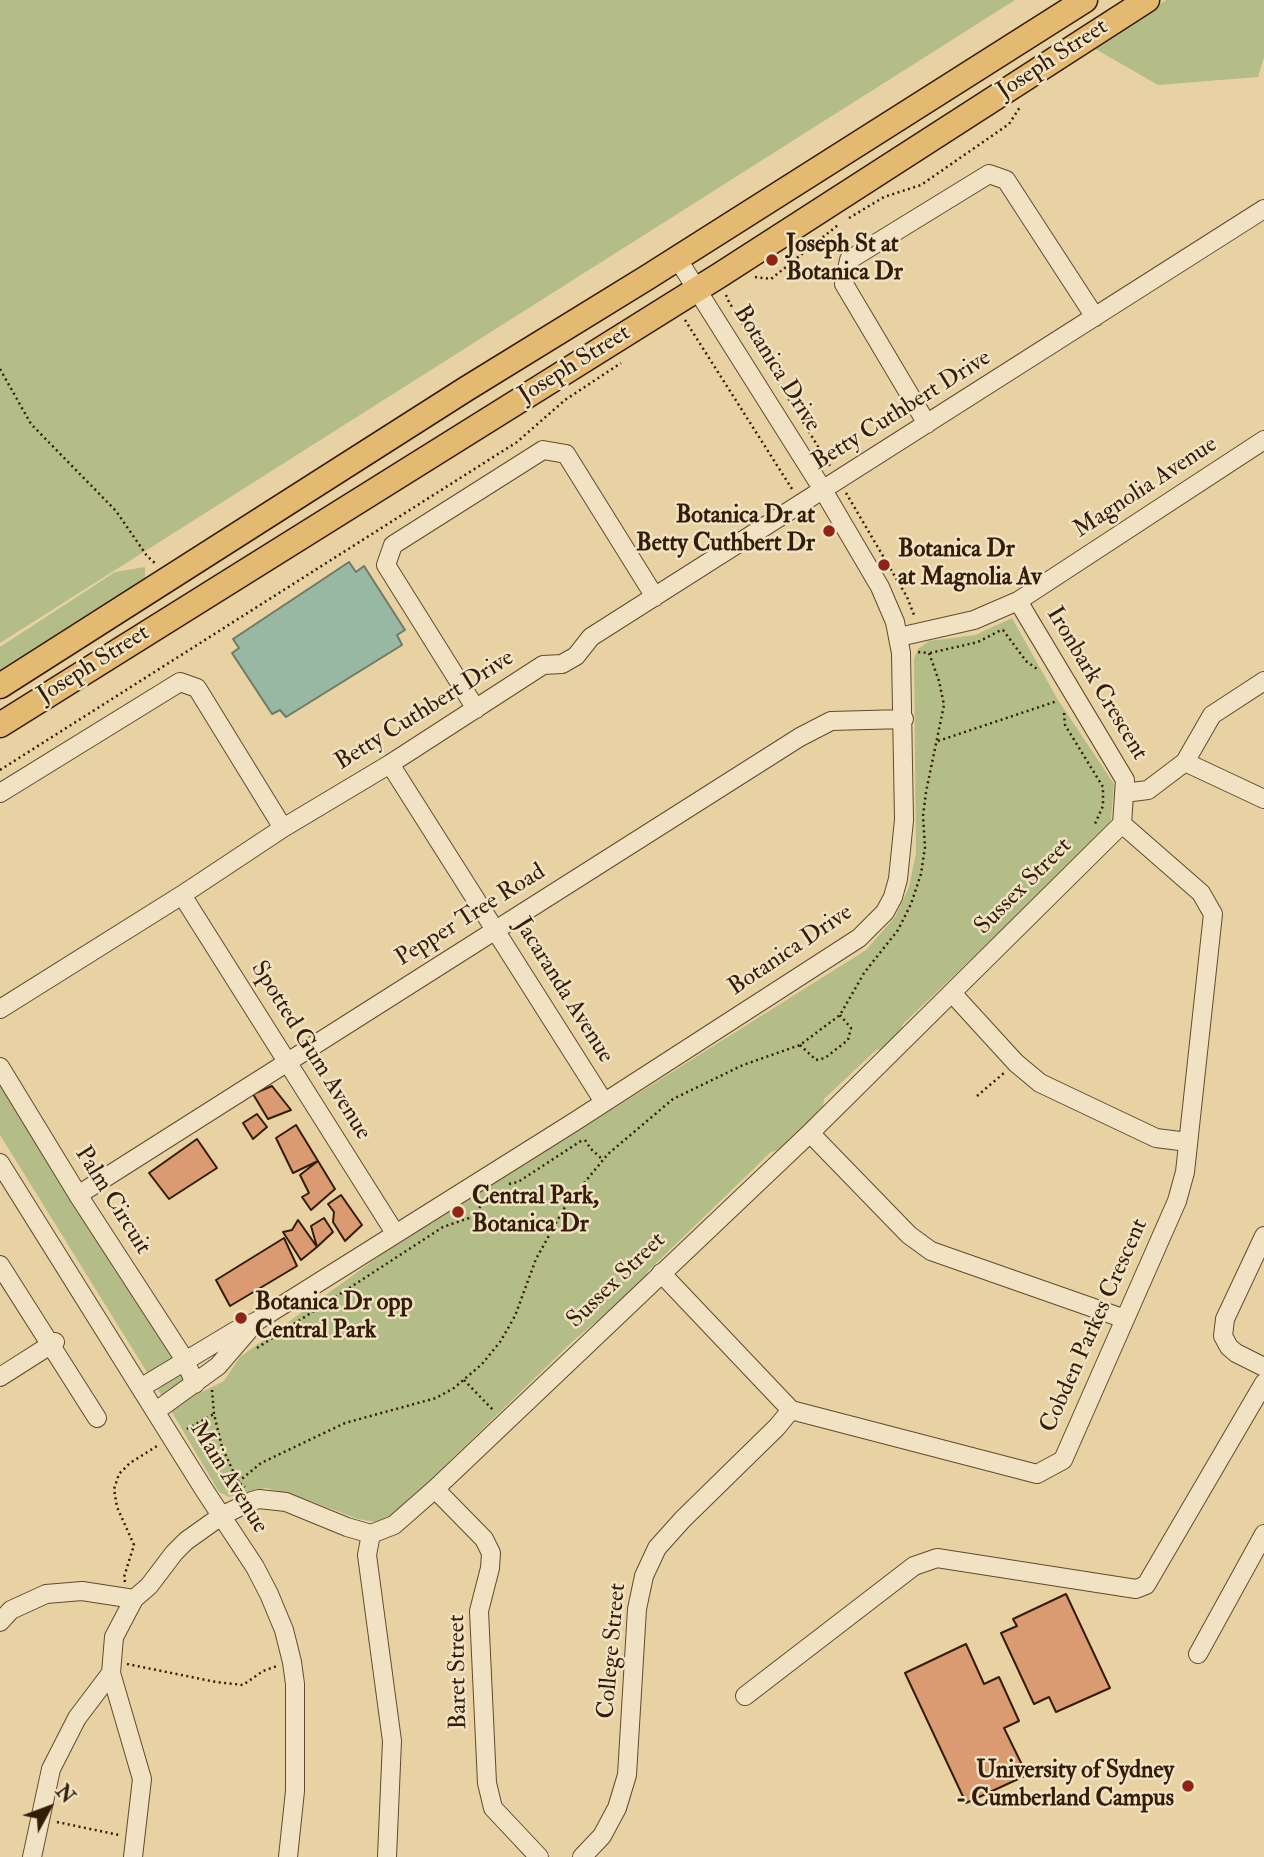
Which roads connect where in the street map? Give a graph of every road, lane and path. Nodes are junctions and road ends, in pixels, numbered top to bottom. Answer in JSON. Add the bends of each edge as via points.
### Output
{"nodes":[{"id":1,"x":1086,"y":0,"type":"edge"},
{"id":2,"x":1147,"y":0,"type":"edge"},
{"id":3,"x":1021,"y":105,"type":"dead end"},
{"id":4,"x":1264,"y":209,"type":"edge"},
{"id":5,"x":677,"y":258,"type":"junction"},
{"id":6,"x":746,"y":276,"type":"dead end"},
{"id":7,"x":697,"y":289,"type":"junction"},
{"id":8,"x":726,"y":292,"type":"dead end"},
{"id":9,"x":1095,"y":317,"type":"junction"},
{"id":10,"x":683,"y":318,"type":"dead end"},
{"id":11,"x":628,"y":355,"type":"dead end"},
{"id":12,"x":0,"y":369,"type":"edge"},
{"id":13,"x":927,"y":424,"type":"junction"},
{"id":14,"x":1264,"y":440,"type":"edge"},
{"id":15,"x":831,"y":485,"type":"junction"},
{"id":16,"x":801,"y":504,"type":"junction"},
{"id":17,"x":160,"y":568,"type":"dead end"},
{"id":18,"x":655,"y":597,"type":"junction"},
{"id":19,"x":1018,"y":601,"type":"junction"},
{"id":20,"x":1003,"y":630,"type":"dead end"},
{"id":21,"x":921,"y":632,"type":"junction"},
{"id":22,"x":900,"y":645,"type":"junction"},
{"id":23,"x":1040,"y":671,"type":"dead end"},
{"id":24,"x":1264,"y":681,"type":"edge"},
{"id":25,"x":0,"y":686,"type":"edge"},
{"id":26,"x":476,"y":709,"type":"junction"},
{"id":27,"x":904,"y":719,"type":"junction"},
{"id":28,"x":0,"y":725,"type":"edge"},
{"id":29,"x":938,"y":741,"type":"junction"},
{"id":30,"x":1185,"y":762,"type":"junction"},
{"id":31,"x":390,"y":764,"type":"junction"},
{"id":32,"x":0,"y":770,"type":"edge"},
{"id":33,"x":0,"y":793,"type":"edge"},
{"id":34,"x":1124,"y":793,"type":"junction"},
{"id":35,"x":1264,"y":799,"type":"edge"},
{"id":36,"x":1122,"y":824,"type":"junction"},
{"id":37,"x":283,"y":828,"type":"junction"},
{"id":38,"x":1105,"y":840,"type":"junction"},
{"id":39,"x":182,"y":895,"type":"junction"},
{"id":40,"x":496,"y":929,"type":"junction"},
{"id":41,"x":952,"y":993,"type":"junction"},
{"id":42,"x":0,"y":1009,"type":"edge"},
{"id":43,"x":840,"y":1015,"type":"junction"},
{"id":44,"x":800,"y":1045,"type":"junction"},
{"id":45,"x":288,"y":1062,"type":"junction"},
{"id":46,"x":1016,"y":1063,"type":"junction"},
{"id":47,"x":0,"y":1068,"type":"edge"},
{"id":48,"x":977,"y":1096,"type":"dead end"},
{"id":49,"x":604,"y":1102,"type":"junction"},
{"id":50,"x":574,"y":1122,"type":"junction"},
{"id":51,"x":810,"y":1133,"type":"junction"},
{"id":52,"x":584,"y":1139,"type":"junction"},
{"id":53,"x":1188,"y":1142,"type":"junction"},
{"id":54,"x":602,"y":1159,"type":"junction"},
{"id":55,"x":0,"y":1163,"type":"edge"},
{"id":56,"x":508,"y":1184,"type":"dead end"},
{"id":57,"x":78,"y":1195,"type":"junction"},
{"id":58,"x":487,"y":1195,"type":"dead end"},
{"id":59,"x":396,"y":1233,"type":"junction"},
{"id":60,"x":1264,"y":1236,"type":"edge"},
{"id":61,"x":0,"y":1265,"type":"edge"},
{"id":62,"x":661,"y":1273,"type":"junction"},
{"id":63,"x":1125,"y":1319,"type":"junction"},
{"id":64,"x":257,"y":1321,"type":"junction"},
{"id":65,"x":52,"y":1344,"type":"junction"},
{"id":66,"x":250,"y":1353,"type":"dead end"},
{"id":67,"x":185,"y":1360,"type":"junction"},
{"id":68,"x":218,"y":1366,"type":"junction"},
{"id":69,"x":1264,"y":1367,"type":"edge"},
{"id":70,"x":0,"y":1377,"type":"edge"},
{"id":71,"x":464,"y":1380,"type":"junction"},
{"id":72,"x":1264,"y":1383,"type":"edge"},
{"id":73,"x":195,"y":1384,"type":"junction"},
{"id":74,"x":142,"y":1387,"type":"junction"},
{"id":75,"x":156,"y":1410,"type":"junction"},
{"id":76,"x":791,"y":1410,"type":"junction"},
{"id":77,"x":215,"y":1414,"type":"junction"},
{"id":78,"x":97,"y":1418,"type":"dead end"},
{"id":79,"x":504,"y":1423,"type":"junction"},
{"id":80,"x":173,"y":1437,"type":"junction"},
{"id":81,"x":238,"y":1482,"type":"junction"},
{"id":82,"x":435,"y":1489,"type":"junction"},
{"id":83,"x":252,"y":1501,"type":"junction"},
{"id":84,"x":221,"y":1516,"type":"junction"},
{"id":85,"x":371,"y":1534,"type":"junction"},
{"id":86,"x":1264,"y":1534,"type":"edge"},
{"id":87,"x":239,"y":1542,"type":"junction"},
{"id":88,"x":134,"y":1599,"type":"junction"},
{"id":89,"x":0,"y":1622,"type":"edge"},
{"id":90,"x":113,"y":1653,"type":"junction"},
{"id":91,"x":1198,"y":1654,"type":"dead end"},
{"id":92,"x":292,"y":1662,"type":"junction"},
{"id":93,"x":111,"y":1673,"type":"junction"},
{"id":94,"x":745,"y":1696,"type":"dead end"},
{"id":95,"x":49,"y":1821,"type":"dead end"},
{"id":96,"x":121,"y":1835,"type":"dead end"},
{"id":97,"x":32,"y":1857,"type":"edge"},
{"id":98,"x":133,"y":1857,"type":"edge"},
{"id":99,"x":288,"y":1857,"type":"edge"},
{"id":100,"x":387,"y":1857,"type":"edge"},
{"id":101,"x":539,"y":1857,"type":"edge"},
{"id":102,"x":582,"y":1857,"type":"edge"}],
"edges":[{"from":1,"to":5,"type":"highway","name":"Joseph Street"},
{"from":2,"to":7,"type":"highway","name":"Joseph Street"},
{"from":3,"to":6,"type":"path","via":[[1009,124],[921,185],[884,197],[843,222],[771,279]]},
{"from":4,"to":9,"type":"street","name":"Betty Cuthbert Drive"},
{"from":5,"to":7,"type":"street","name":"Botanica Drive"},
{"from":5,"to":25,"type":"highway","name":"Joseph Street"},
{"from":7,"to":15,"type":"street","name":"Botanica Drive"},
{"from":7,"to":28,"type":"highway","name":"Joseph Street"},
{"from":8,"to":15,"type":"path"},
{"from":9,"to":13,"type":"street","name":"Betty Cuthbert Drive"},
{"from":9,"to":13,"type":"street","via":[[1006,180],[989,174],[849,260],[844,284]]},
{"from":10,"to":16,"type":"path"},
{"from":11,"to":32,"type":"path","via":[[517,442]]},
{"from":12,"to":17,"type":"path","via":[[32,424],[116,511]]},
{"from":13,"to":15,"type":"street","name":"Betty Cuthbert Drive"},
{"from":14,"to":19,"type":"street","name":"Magnolia Avenue"},
{"from":15,"to":16,"type":"street","name":"Betty Cuthbert Drive"},
{"from":15,"to":21,"type":"path","via":[[907,597]]},
{"from":15,"to":22,"type":"street","name":"Botanica Drive","via":[[880,587]]},
{"from":16,"to":18,"type":"street","name":"Betty Cuthbert Drive"},
{"from":18,"to":26,"type":"street","name":"Betty Cuthbert Drive","via":[[591,637],[576,656],[562,664],[542,665]]},
{"from":18,"to":26,"type":"street","via":[[566,454],[543,450],[393,545],[386,565]]},
{"from":19,"to":21,"type":"street","name":"Magnolia Avenue","via":[[974,620]]},
{"from":19,"to":34,"type":"street","name":"Ironbark Crescent","via":[[1125,780]]},
{"from":20,"to":23,"type":"path","via":[[1026,661]]},
{"from":21,"to":22,"type":"street","name":"Magnolia Avenue"},
{"from":22,"to":27,"type":"street","name":"Botanica Drive"},
{"from":22,"to":29,"type":"path","via":[[929,653],[944,705]]},
{"from":24,"to":30,"type":"street","name":"Ironbark Crescent","via":[[1212,715]]},
{"from":26,"to":31,"type":"street","name":"Betty Cuthbert Drive"},
{"from":27,"to":40,"type":"street","name":"Pepper Tree Road","via":[[831,721]]},
{"from":27,"to":49,"type":"street","name":"Botanica Drive","via":[[901,856],[885,912],[859,938]]},
{"from":29,"to":38,"type":"path","via":[[1058,700],[1065,725],[1103,787],[1103,806],[1094,825]]},
{"from":29,"to":43,"type":"path","via":[[926,792],[923,860],[911,904]]},
{"from":30,"to":34,"type":"street","name":"Ironbark Crescent","via":[[1148,790]]},
{"from":30,"to":35,"type":"street"},
{"from":31,"to":37,"type":"street","name":"Betty Cuthbert Drive"},
{"from":31,"to":40,"type":"street","name":"Jacaranda Avenue"},
{"from":33,"to":37,"type":"street","via":[[180,682],[197,688]]},
{"from":34,"to":36,"type":"street","name":"Ironbark Crescent"},
{"from":36,"to":38,"type":"street","name":"Sussex Street"},
{"from":36,"to":53,"type":"street","name":"Cobden Parkes Crescent","via":[[1201,893],[1213,914]]},
{"from":37,"to":39,"type":"street","name":"Betty Cuthbert Drive"},
{"from":38,"to":41,"type":"street","name":"Sussex Street"},
{"from":39,"to":42,"type":"street","name":"Betty Cuthbert Drive"},
{"from":39,"to":45,"type":"street","name":"Spotted Gum Avenue"},
{"from":40,"to":45,"type":"street","name":"Pepper Tree Road"},
{"from":40,"to":49,"type":"street","name":"Jacaranda Avenue"},
{"from":41,"to":46,"type":"street"},
{"from":41,"to":51,"type":"street","name":"Sussex Street"},
{"from":43,"to":44,"type":"path"},
{"from":43,"to":44,"type":"path","via":[[851,1028],[848,1040],[825,1058],[816,1059]]},
{"from":44,"to":54,"type":"path","via":[[743,1065],[673,1099]]},
{"from":45,"to":57,"type":"street","name":"Pepper Tree Road"},
{"from":45,"to":59,"type":"street","name":"Spotted Gum Avenue"},
{"from":46,"to":48,"type":"path"},
{"from":46,"to":53,"type":"street","via":[[1040,1083],[1144,1133]]},
{"from":47,"to":57,"type":"street","name":"Palm Circuit"},
{"from":49,"to":50,"type":"street","name":"Botanica Drive"},
{"from":50,"to":52,"type":"path"},
{"from":50,"to":59,"type":"street","name":"Botanica Drive"},
{"from":51,"to":62,"type":"street","name":"Sussex Street"},
{"from":51,"to":63,"type":"street","via":[[908,1235],[931,1251]]},
{"from":52,"to":54,"type":"path"},
{"from":52,"to":56,"type":"path"},
{"from":53,"to":63,"type":"street","name":"Cobden Parkes Crescent","via":[[1177,1201]]},
{"from":54,"to":71,"type":"path","via":[[565,1205],[500,1342]]},
{"from":55,"to":74,"type":"street","name":"Main Avenue"},
{"from":57,"to":67,"type":"street","name":"Palm Circuit"},
{"from":58,"to":66,"type":"path","via":[[469,1219],[443,1227]]},
{"from":59,"to":64,"type":"street","name":"Botanica Drive"},
{"from":60,"to":69,"type":"street","via":[[1225,1319],[1223,1336],[1236,1353]]},
{"from":61,"to":65,"type":"street"},
{"from":62,"to":76,"type":"street"},
{"from":62,"to":79,"type":"street","name":"Sussex Street"},
{"from":63,"to":76,"type":"street","name":"Cobden Parkes Crescent","via":[[1063,1460],[1038,1474]]},
{"from":64,"to":67,"type":"street","name":"Botanica Drive"},
{"from":64,"to":68,"type":"street","name":"Botanica Drive"},
{"from":65,"to":70,"type":"street"},
{"from":65,"to":78,"type":"street"},
{"from":67,"to":73,"type":"street","name":"Palm Circuit"},
{"from":67,"to":74,"type":"street","name":"Botanica Drive"},
{"from":68,"to":73,"type":"street","name":"Botanica Drive"},
{"from":68,"to":77,"type":"path","via":[[212,1385]]},
{"from":71,"to":79,"type":"path"},
{"from":71,"to":81,"type":"path","via":[[436,1398],[345,1423],[261,1463]]},
{"from":72,"to":94,"type":"street","via":[[1146,1585],[1136,1589],[937,1558],[914,1566]]},
{"from":73,"to":75,"type":"street","name":"Botanica Drive"},
{"from":74,"to":75,"type":"street","name":"Main Avenue"},
{"from":75,"to":80,"type":"street","name":"Main Avenue"},
{"from":76,"to":102,"type":"street","name":"College Street","via":[[657,1548],[644,1576],[637,1609],[627,1776],[612,1818]]},
{"from":77,"to":80,"type":"path"},
{"from":77,"to":81,"type":"path","via":[[222,1447]]},
{"from":79,"to":82,"type":"street","name":"Sussex Street"},
{"from":80,"to":84,"type":"street","name":"Main Avenue"},
{"from":80,"to":88,"type":"path","via":[[130,1463],[119,1474],[114,1489],[134,1545],[124,1577],[126,1590]]},
{"from":81,"to":83,"type":"path"},
{"from":82,"to":85,"type":"street","name":"Sussex Street","via":[[394,1525]]},
{"from":82,"to":101,"type":"street","name":"Baret Street","via":[[484,1539],[491,1553],[479,1611],[487,1783],[493,1808]]},
{"from":83,"to":84,"type":"street"},
{"from":83,"to":85,"type":"street","via":[[286,1502]]},
{"from":83,"to":87,"type":"path","via":[[256,1528]]},
{"from":84,"to":87,"type":"street","name":"Main Avenue"},
{"from":84,"to":88,"type":"street","via":[[186,1541]]},
{"from":85,"to":100,"type":"street","via":[[367,1555],[392,1741]]},
{"from":86,"to":91,"type":"street"},
{"from":87,"to":92,"type":"street","name":"Main Avenue","via":[[269,1594]]},
{"from":88,"to":89,"type":"street","via":[[82,1591],[46,1594],[11,1610]]},
{"from":88,"to":90,"type":"street","via":[[114,1637]]},
{"from":90,"to":92,"type":"path","via":[[116,1662],[243,1685],[263,1671]]},
{"from":90,"to":93,"type":"street"},
{"from":92,"to":99,"type":"street","name":"Main Avenue","via":[[296,1743]]},
{"from":93,"to":97,"type":"street","via":[[78,1718],[51,1769]]},
{"from":93,"to":98,"type":"street","via":[[142,1779]]},
{"from":95,"to":96,"type":"path"}]}
